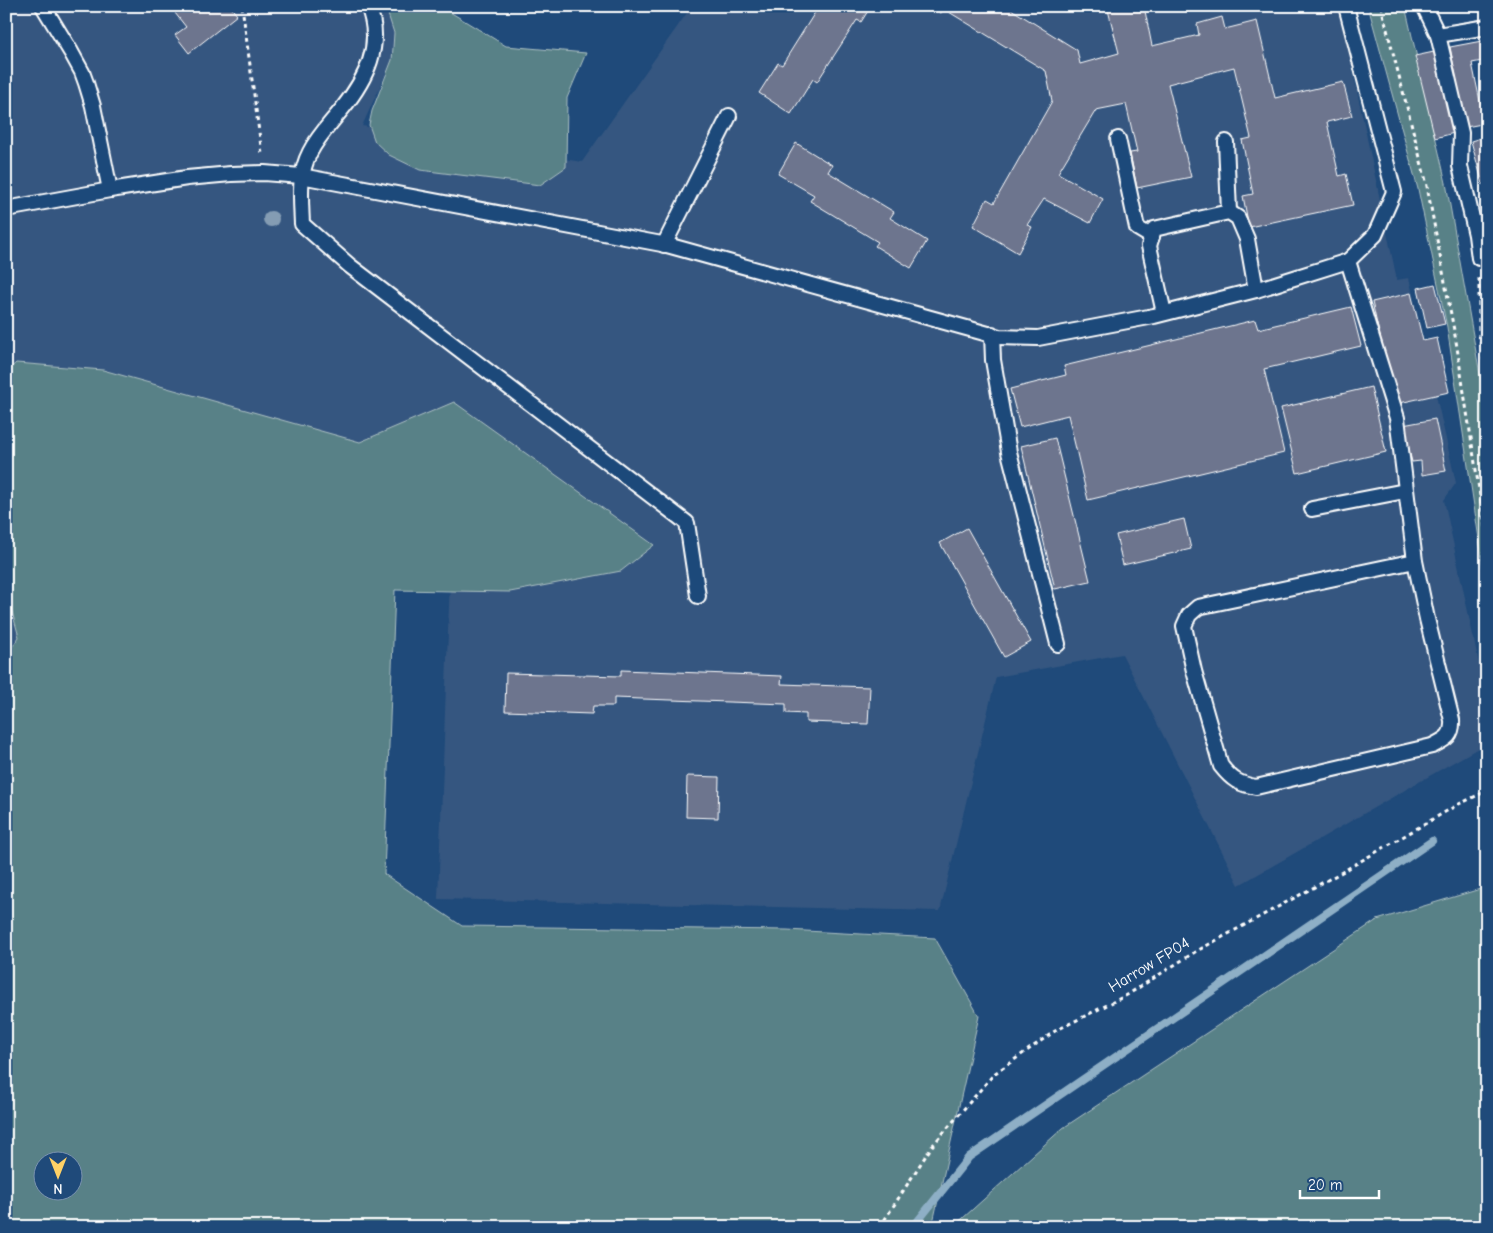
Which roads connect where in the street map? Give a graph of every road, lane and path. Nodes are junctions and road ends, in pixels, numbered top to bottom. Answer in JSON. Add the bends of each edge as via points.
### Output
{"nodes":[{"id":1,"x":44,"y":6,"type":"edge"},
{"id":2,"x":242,"y":6,"type":"edge"},
{"id":3,"x":368,"y":6,"type":"edge"},
{"id":4,"x":1346,"y":6,"type":"edge"},
{"id":5,"x":1382,"y":6,"type":"edge"},
{"id":6,"x":1424,"y":6,"type":"edge"},
{"id":7,"x":1487,"y":27,"type":"edge"},
{"id":8,"x":1438,"y":35,"type":"junction"},
{"id":9,"x":730,"y":116,"type":"dead end"},
{"id":10,"x":1118,"y":139,"type":"dead end"},
{"id":11,"x":1226,"y":142,"type":"dead end"},
{"id":12,"x":261,"y":151,"type":"dead end"},
{"id":13,"x":301,"y":176,"type":"junction"},
{"id":14,"x":110,"y":190,"type":"junction"},
{"id":15,"x":6,"y":208,"type":"edge"},
{"id":16,"x":1229,"y":212,"type":"junction"},
{"id":17,"x":1481,"y":233,"type":"edge"},
{"id":18,"x":1152,"y":237,"type":"junction"},
{"id":19,"x":664,"y":245,"type":"junction"},
{"id":20,"x":1480,"y":258,"type":"joint"},
{"id":21,"x":1348,"y":261,"type":"junction"},
{"id":22,"x":1256,"y":290,"type":"junction"},
{"id":23,"x":1164,"y":313,"type":"junction"},
{"id":24,"x":992,"y":334,"type":"junction"},
{"id":25,"x":1487,"y":374,"type":"edge"},
{"id":26,"x":1405,"y":491,"type":"junction"},
{"id":27,"x":1312,"y":509,"type":"dead end"},
{"id":28,"x":1487,"y":542,"type":"edge"},
{"id":29,"x":1415,"y":561,"type":"junction"},
{"id":30,"x":698,"y":596,"type":"dead end"},
{"id":31,"x":1058,"y":644,"type":"dead end"},
{"id":32,"x":1487,"y":791,"type":"edge"},
{"id":33,"x":880,"y":1227,"type":"edge"}],
"edges":[{"from":1,"to":14,"type":"lane","via":[[86,82]]},
{"from":2,"to":12,"type":"path"},
{"from":3,"to":13,"type":"lane","via":[[374,43],[369,67],[310,152]]},
{"from":4,"to":21,"type":"lane","via":[[1394,192],[1375,235]]},
{"from":5,"to":28,"type":"path","via":[[1426,180],[1456,342]]},
{"from":6,"to":8,"type":"lane"},
{"from":7,"to":8,"type":"lane"},
{"from":8,"to":17,"type":"lane","via":[[1461,133],[1460,166]]},
{"from":9,"to":19,"type":"lane"},
{"from":10,"to":18,"type":"lane","via":[[1137,228]]},
{"from":11,"to":16,"type":"lane"},
{"from":13,"to":14,"type":"lane","via":[[231,174]]},
{"from":13,"to":19,"type":"lane"},
{"from":13,"to":30,"type":"lane","via":[[302,224],[350,266],[686,523]]},
{"from":14,"to":15,"type":"lane"},
{"from":16,"to":18,"type":"lane","via":[[1154,229]]},
{"from":16,"to":22,"type":"lane","via":[[1238,218],[1247,239]]},
{"from":17,"to":20,"type":"lane"},
{"from":18,"to":23,"type":"lane","via":[[1150,246]]},
{"from":19,"to":24,"type":"lane"},
{"from":20,"to":25,"type":"path","via":[[1479,335]]},
{"from":21,"to":22,"type":"lane"},
{"from":21,"to":26,"type":"lane","via":[[1396,418]]},
{"from":22,"to":23,"type":"lane"},
{"from":23,"to":24,"type":"lane","via":[[1038,338]]},
{"from":24,"to":31,"type":"lane","via":[[993,360],[1009,452]]},
{"from":26,"to":27,"type":"lane"},
{"from":26,"to":29,"type":"lane"},
{"from":29,"to":29,"type":"lane","via":[[1452,720],[1452,730],[1444,740],[1432,746],[1256,787],[1229,777],[1221,766],[1194,671],[1184,626],[1189,615],[1198,607]]},
{"from":32,"to":33,"type":"path","name":"Harrow FP04","via":[[1195,952],[1127,995],[1054,1031],[994,1074],[932,1146]]}]}
